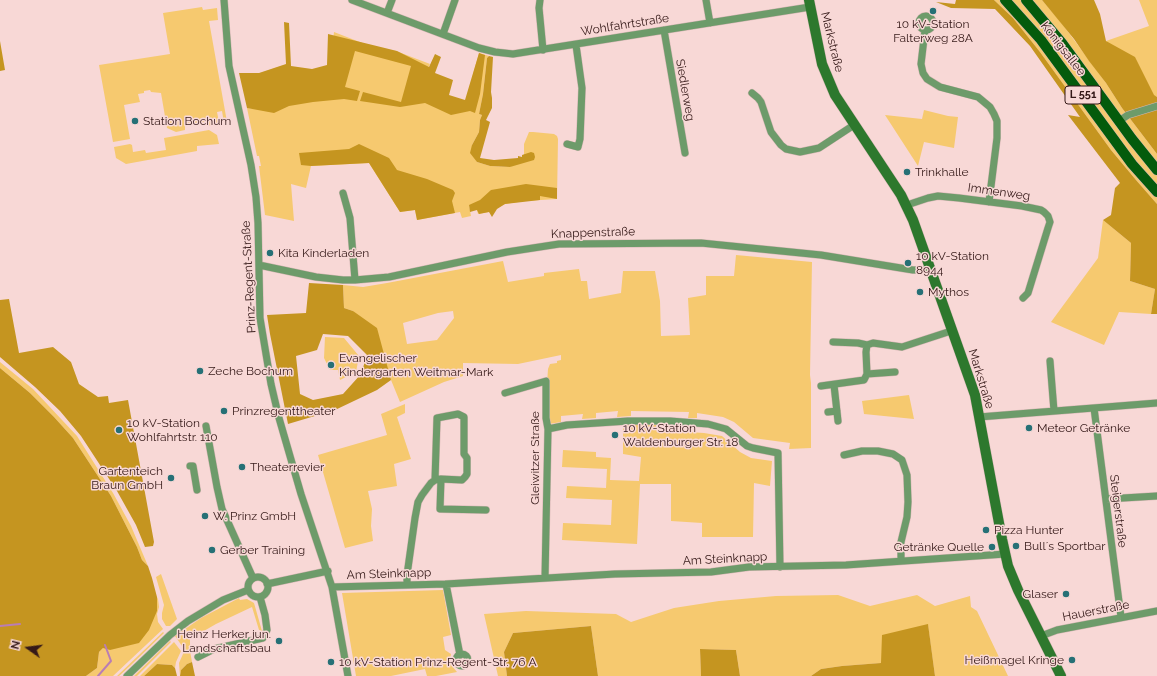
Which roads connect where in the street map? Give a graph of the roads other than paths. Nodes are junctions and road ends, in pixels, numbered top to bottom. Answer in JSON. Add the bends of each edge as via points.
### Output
{"nodes":[{"id":1,"x":224,"y":0,"type":"edge"},
{"id":2,"x":352,"y":0,"type":"edge"},
{"id":3,"x":392,"y":0,"type":"edge"},
{"id":4,"x":455,"y":0,"type":"edge"},
{"id":5,"x":540,"y":0,"type":"edge"},
{"id":6,"x":706,"y":0,"type":"edge"},
{"id":7,"x":1005,"y":0,"type":"edge"},
{"id":8,"x":1026,"y":0,"type":"edge"},
{"id":9,"x":810,"y":2,"type":"edge"},
{"id":10,"x":387,"y":13,"type":"junction"},
{"id":11,"x":710,"y":23,"type":"junction"},
{"id":12,"x":664,"y":30,"type":"junction"},
{"id":13,"x":925,"y":30,"type":"dead end"},
{"id":14,"x":443,"y":34,"type":"junction"},
{"id":15,"x":576,"y":45,"type":"junction"},
{"id":16,"x":543,"y":50,"type":"junction"},
{"id":17,"x":752,"y":93,"type":"dead end"},
{"id":18,"x":1157,"y":106,"type":"edge"},
{"id":19,"x":1119,"y":121,"type":"junction"},
{"id":20,"x":854,"y":125,"type":"junction"},
{"id":21,"x":567,"y":144,"type":"dead end"},
{"id":22,"x":685,"y":153,"type":"dead end"},
{"id":23,"x":1157,"y":170,"type":"edge"},
{"id":24,"x":1157,"y":192,"type":"edge"},
{"id":25,"x":343,"y":193,"type":"dead end"},
{"id":26,"x":989,"y":202,"type":"junction"},
{"id":27,"x":907,"y":206,"type":"junction"},
{"id":28,"x":259,"y":265,"type":"junction"},
{"id":29,"x":930,"y":270,"type":"junction"},
{"id":30,"x":355,"y":280,"type":"junction"},
{"id":31,"x":1023,"y":298,"type":"dead end"},
{"id":32,"x":951,"y":331,"type":"junction"},
{"id":33,"x":833,"y":342,"type":"dead end"},
{"id":34,"x":867,"y":345,"type":"junction"},
{"id":35,"x":1050,"y":361,"type":"dead end"},
{"id":36,"x":895,"y":372,"type":"dead end"},
{"id":37,"x":867,"y":374,"type":"junction"},
{"id":38,"x":834,"y":385,"type":"junction"},
{"id":39,"x":821,"y":386,"type":"dead end"},
{"id":40,"x":505,"y":393,"type":"dead end"},
{"id":41,"x":1157,"y":403,"type":"edge"},
{"id":42,"x":1094,"y":408,"type":"junction"},
{"id":43,"x":837,"y":411,"type":"junction"},
{"id":44,"x":1054,"y":411,"type":"junction"},
{"id":45,"x":828,"y":412,"type":"dead end"},
{"id":46,"x":979,"y":417,"type":"junction"},
{"id":47,"x":838,"y":421,"type":"dead end"},
{"id":48,"x":206,"y":426,"type":"dead end"},
{"id":49,"x":548,"y":429,"type":"junction"},
{"id":50,"x":844,"y":455,"type":"dead end"},
{"id":51,"x":190,"y":466,"type":"dead end"},
{"id":52,"x":438,"y":480,"type":"junction"},
{"id":53,"x":197,"y":490,"type":"dead end"},
{"id":54,"x":1157,"y":496,"type":"edge"},
{"id":55,"x":1106,"y":499,"type":"junction"},
{"id":56,"x":486,"y":510,"type":"dead end"},
{"id":57,"x":1005,"y":554,"type":"junction"},
{"id":58,"x":901,"y":561,"type":"junction"},
{"id":59,"x":780,"y":567,"type":"junction"},
{"id":60,"x":328,"y":571,"type":"junction"},
{"id":61,"x":253,"y":578,"type":"junction"},
{"id":62,"x":545,"y":578,"type":"junction"},
{"id":63,"x":267,"y":584,"type":"junction"},
{"id":64,"x":407,"y":584,"type":"junction"},
{"id":65,"x":446,"y":584,"type":"junction"},
{"id":66,"x":332,"y":587,"type":"junction"},
{"id":67,"x":248,"y":590,"type":"junction"},
{"id":68,"x":260,"y":597,"type":"junction"},
{"id":69,"x":1157,"y":611,"type":"edge"},
{"id":70,"x":1121,"y":617,"type":"junction"},
{"id":71,"x":1041,"y":636,"type":"junction"},
{"id":72,"x":460,"y":655,"type":"dead end"},
{"id":73,"x":198,"y":657,"type":"dead end"},
{"id":74,"x":127,"y":676,"type":"edge"},
{"id":75,"x":348,"y":676,"type":"edge"},
{"id":76,"x":1061,"y":676,"type":"edge"}],
"edges":[{"from":1,"to":28,"type":"street","name":"Prinz-Regent-Straße","via":[[229,66],[256,198]]},
{"from":2,"to":10,"type":"street","name":"Wohlfahrtstraße"},
{"from":3,"to":10,"type":"street"},
{"from":4,"to":14,"type":"street"},
{"from":5,"to":16,"type":"street"},
{"from":6,"to":11,"type":"street"},
{"from":7,"to":24,"type":"main road","name":"Königsallee","number":"L 551","via":[[1041,40],[1132,164]]},
{"from":8,"to":19,"type":"main road","name":"Königsallee","number":"L 551","via":[[1062,43]]},
{"from":9,"to":11,"type":"street","name":"Wohlfahrtstraße"},
{"from":9,"to":20,"type":"main road","name":"Markstraße","via":[[827,79]]},
{"from":10,"to":14,"type":"street","name":"Wohlfahrtstraße"},
{"from":11,"to":12,"type":"street","name":"Wohlfahrtstraße"},
{"from":12,"to":15,"type":"street","name":"Wohlfahrtstraße"},
{"from":12,"to":22,"type":"street","name":"Siedlerweg"},
{"from":13,"to":26,"type":"street","via":[[921,64],[924,76],[936,86],[984,101],[997,121]]},
{"from":14,"to":16,"type":"street","name":"Wohlfahrtstraße","via":[[494,52],[513,54]]},
{"from":15,"to":16,"type":"street","name":"Wohlfahrtstraße"},
{"from":15,"to":21,"type":"street","via":[[582,81],[580,139],[578,147]]},
{"from":17,"to":20,"type":"street","via":[[761,102],[772,132],[786,149],[808,151],[819,148]]},
{"from":18,"to":19,"type":"street","via":[[1128,115]]},
{"from":19,"to":23,"type":"main road","name":"Königsallee","number":"L 551"},
{"from":20,"to":27,"type":"main road","name":"Markstraße"},
{"from":25,"to":30,"type":"street","via":[[350,218]]},
{"from":26,"to":27,"type":"street","name":"Immenweg","via":[[935,196]]},
{"from":26,"to":31,"type":"street","name":"Immenweg","via":[[1041,210],[1048,216],[1050,222],[1028,293]]},
{"from":27,"to":29,"type":"main road","name":"Markstraße"},
{"from":28,"to":30,"type":"street","name":"Knappenstraße","via":[[316,277]]},
{"from":28,"to":60,"type":"street","name":"Prinz-Regent-Straße","via":[[260,318],[279,418],[301,494]]},
{"from":29,"to":30,"type":"street","name":"Knappenstraße","via":[[913,270],[821,255],[710,243],[581,243],[532,248],[389,277]]},
{"from":29,"to":32,"type":"main road","name":"Markstraße"},
{"from":32,"to":34,"type":"street","via":[[902,347],[873,343]]},
{"from":32,"to":46,"type":"main road","name":"Markstraße","via":[[974,394]]},
{"from":33,"to":34,"type":"street"},
{"from":34,"to":37,"type":"street"},
{"from":35,"to":44,"type":"street"},
{"from":36,"to":37,"type":"street"},
{"from":37,"to":38,"type":"street","via":[[860,382]]},
{"from":38,"to":39,"type":"street"},
{"from":38,"to":43,"type":"street"},
{"from":40,"to":49,"type":"street","name":"Gleiwitzer Straße","via":[[546,381]]},
{"from":41,"to":42,"type":"street"},
{"from":42,"to":44,"type":"street"},
{"from":42,"to":55,"type":"street","name":"Steigerstraße"},
{"from":43,"to":45,"type":"street"},
{"from":43,"to":47,"type":"street"},
{"from":44,"to":46,"type":"street"},
{"from":46,"to":57,"type":"main road","name":"Markstraße"},
{"from":48,"to":61,"type":"street","via":[[222,509]]},
{"from":49,"to":59,"type":"street","via":[[567,425],[628,421],[708,424],[726,429],[747,446],[778,453]]},
{"from":49,"to":62,"type":"street","name":"Gleiwitzer Straße"},
{"from":50,"to":58,"type":"street","via":[[862,451],[878,452],[893,454],[902,460],[907,475],[908,502],[901,542]]},
{"from":51,"to":53,"type":"street","via":[[193,466]]},
{"from":52,"to":52,"type":"street","via":[[462,480],[467,474],[464,417],[458,414],[437,418]]},
{"from":52,"to":56,"type":"street","via":[[440,509]]},
{"from":52,"to":64,"type":"street","via":[[426,488],[418,502]]},
{"from":54,"to":55,"type":"street"},
{"from":55,"to":70,"type":"street","name":"Steigerstraße"},
{"from":57,"to":58,"type":"street","name":"Am Steinknapp"},
{"from":57,"to":71,"type":"main road","name":"Markstraße","via":[[1013,578]]},
{"from":58,"to":59,"type":"street","name":"Am Steinknapp"},
{"from":59,"to":62,"type":"street","name":"Am Steinknapp"},
{"from":60,"to":63,"type":"street"},
{"from":60,"to":66,"type":"street","name":"Prinz-Regent-Straße"},
{"from":61,"to":63,"type":"street","via":[[260,578]]},
{"from":61,"to":67,"type":"street","via":[[249,582]]},
{"from":62,"to":65,"type":"street","name":"Am Steinknapp"},
{"from":63,"to":68,"type":"street","via":[[266,593]]},
{"from":64,"to":65,"type":"street","name":"Am Steinknapp"},
{"from":64,"to":66,"type":"street","name":"Am Steinknapp"},
{"from":65,"to":72,"type":"street","name":"Am Steinknapp"},
{"from":66,"to":75,"type":"street","name":"Prinz-Regent-Straße"},
{"from":67,"to":68,"type":"street","via":[[252,596]]},
{"from":67,"to":74,"type":"street","via":[[223,600],[188,620]]},
{"from":68,"to":73,"type":"street","via":[[267,630],[264,638],[214,648]]},
{"from":69,"to":70,"type":"street","name":"Hauerstraße"},
{"from":70,"to":71,"type":"street","name":"Hauerstraße","via":[[1057,630]]},
{"from":71,"to":76,"type":"main road","name":"Markstraße"}]}
